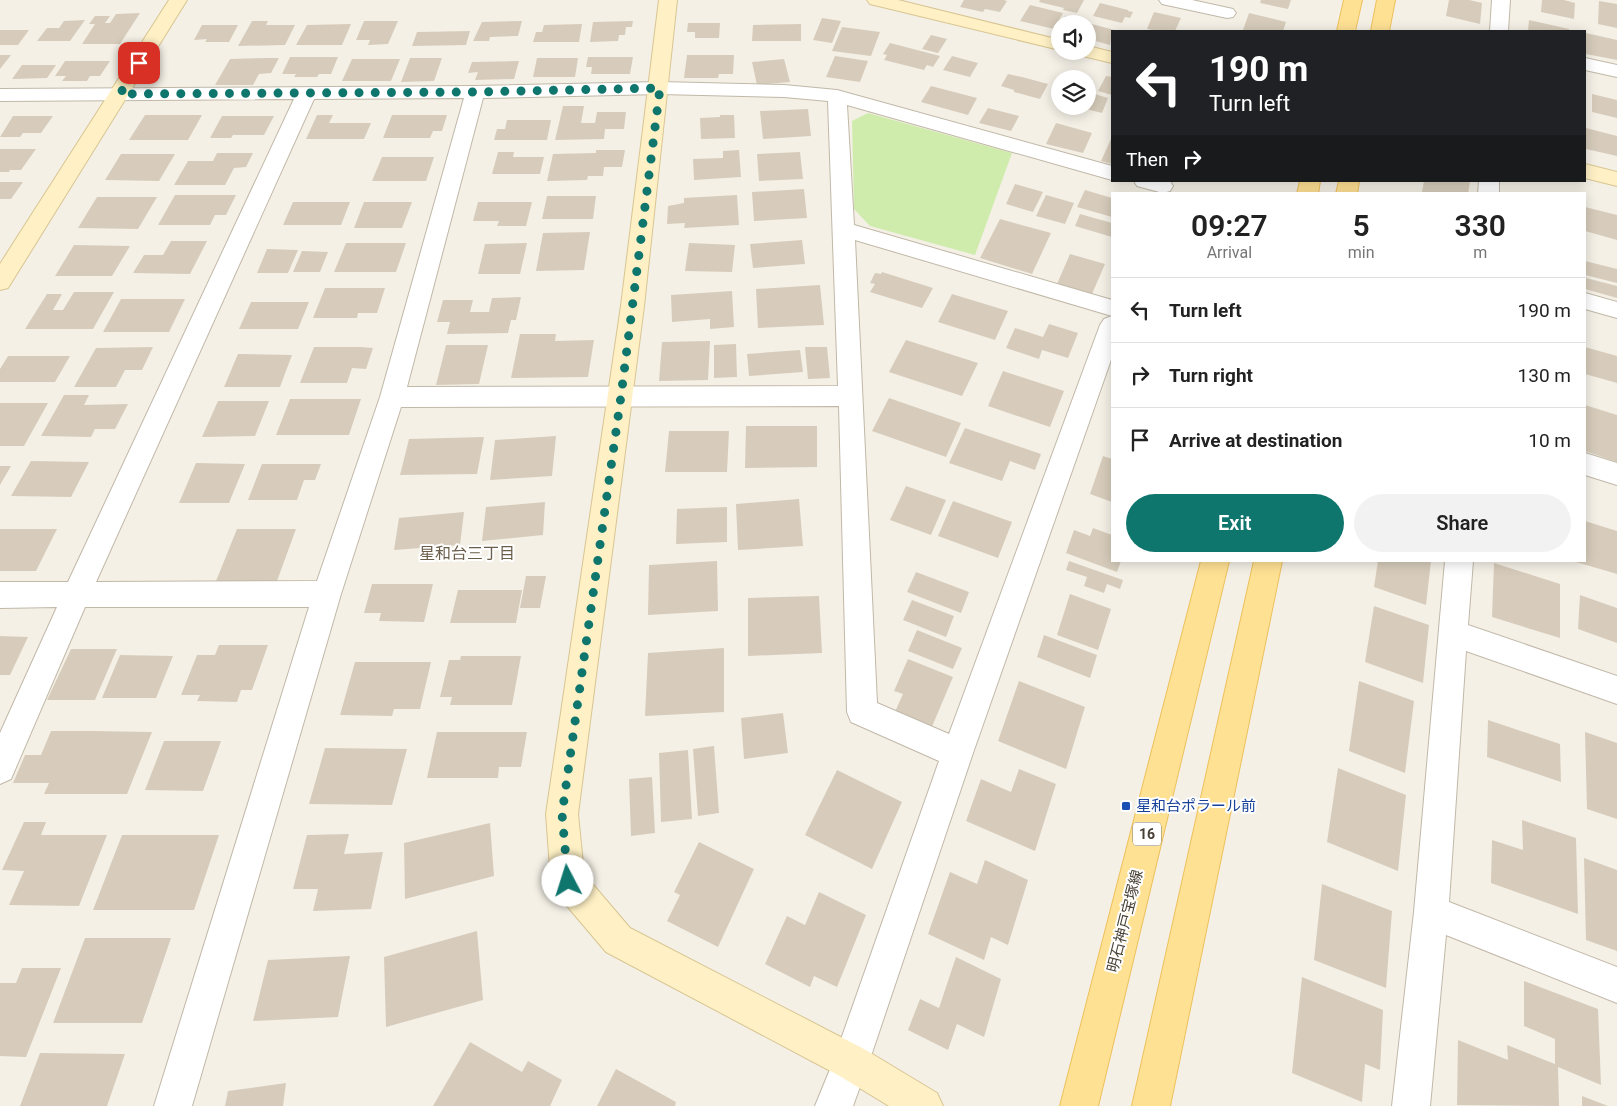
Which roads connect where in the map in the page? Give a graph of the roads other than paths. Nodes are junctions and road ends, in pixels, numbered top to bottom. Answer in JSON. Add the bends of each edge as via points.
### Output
{"nodes":[{"id":1,"x":178,"y":0,"type":"edge"},
{"id":2,"x":668,"y":0,"type":"edge"},
{"id":3,"x":876,"y":0,"type":"edge"},
{"id":4,"x":1168,"y":0,"type":"edge"},
{"id":5,"x":1353,"y":0,"type":"edge"},
{"id":6,"x":1386,"y":0,"type":"edge"},
{"id":7,"x":1501,"y":0,"type":"edge"},
{"id":8,"x":1229,"y":6,"type":"edge"},
{"id":9,"x":1221,"y":30,"type":"edge"},
{"id":10,"x":1346,"y":30,"type":"edge"},
{"id":11,"x":1380,"y":30,"type":"edge"},
{"id":12,"x":1499,"y":30,"type":"edge"},
{"id":13,"x":1051,"y":43,"type":"edge"},
{"id":14,"x":1096,"y":54,"type":"edge"},
{"id":15,"x":1111,"y":58,"type":"edge"},
{"id":16,"x":1586,"y":64,"type":"edge"},
{"id":17,"x":1617,"y":71,"type":"edge"},
{"id":18,"x":660,"y":88,"type":"junction"},
{"id":19,"x":307,"y":92,"type":"junction"},
{"id":20,"x":475,"y":92,"type":"junction"},
{"id":21,"x":120,"y":94,"type":"junction"},
{"id":22,"x":0,"y":95,"type":"edge"},
{"id":23,"x":837,"y":96,"type":"junction"},
{"id":24,"x":1586,"y":171,"type":"edge"},
{"id":25,"x":1111,"y":172,"type":"edge"},
{"id":26,"x":1617,"y":179,"type":"edge"},
{"id":27,"x":843,"y":229,"type":"junction"},
{"id":28,"x":0,"y":282,"type":"edge"},
{"id":29,"x":1586,"y":301,"type":"edge"},
{"id":30,"x":1111,"y":308,"type":"edge"},
{"id":31,"x":1617,"y":310,"type":"edge"},
{"id":32,"x":1111,"y":328,"type":"edge"},
{"id":33,"x":621,"y":396,"type":"junction"},
{"id":34,"x":851,"y":396,"type":"junction"},
{"id":35,"x":392,"y":397,"type":"junction"},
{"id":36,"x":1586,"y":464,"type":"edge"},
{"id":37,"x":1617,"y":474,"type":"edge"},
{"id":38,"x":1215,"y":562,"type":"edge"},
{"id":39,"x":1268,"y":562,"type":"edge"},
{"id":40,"x":1459,"y":562,"type":"edge"},
{"id":41,"x":77,"y":594,"type":"junction"},
{"id":42,"x":327,"y":594,"type":"junction"},
{"id":43,"x":0,"y":595,"type":"edge"},
{"id":44,"x":1453,"y":633,"type":"junction"},
{"id":45,"x":1617,"y":690,"type":"edge"},
{"id":46,"x":957,"y":753,"type":"junction"},
{"id":47,"x":0,"y":768,"type":"edge"},
{"id":48,"x":1431,"y":912,"type":"junction"},
{"id":49,"x":1617,"y":985,"type":"edge"},
{"id":50,"x":851,"y":1062,"type":"junction"},
{"id":51,"x":173,"y":1106,"type":"edge"},
{"id":52,"x":834,"y":1106,"type":"edge"},
{"id":53,"x":924,"y":1106,"type":"edge"},
{"id":54,"x":1079,"y":1106,"type":"edge"},
{"id":55,"x":1151,"y":1106,"type":"edge"},
{"id":56,"x":1411,"y":1106,"type":"edge"}],
"edges":[{"from":1,"to":21,"type":"street"},
{"from":2,"to":18,"type":"street"},
{"from":3,"to":13,"type":"street"},
{"from":4,"to":8,"type":"street"},
{"from":5,"to":10,"type":"main road"},
{"from":6,"to":11,"type":"main road"},
{"from":7,"to":12,"type":"street"},
{"from":8,"to":9,"type":"street"},
{"from":14,"to":15,"type":"street"},
{"from":16,"to":17,"type":"street"},
{"from":18,"to":20,"type":"street"},
{"from":18,"to":23,"type":"street","via":[[784,91]]},
{"from":18,"to":33,"type":"street"},
{"from":19,"to":20,"type":"street"},
{"from":19,"to":21,"type":"street"},
{"from":19,"to":41,"type":"street"},
{"from":20,"to":35,"type":"street"},
{"from":21,"to":22,"type":"street"},
{"from":21,"to":28,"type":"street"},
{"from":23,"to":25,"type":"street"},
{"from":23,"to":27,"type":"street"},
{"from":24,"to":26,"type":"street"},
{"from":27,"to":30,"type":"street"},
{"from":27,"to":34,"type":"street"},
{"from":29,"to":31,"type":"street"},
{"from":32,"to":46,"type":"street"},
{"from":33,"to":34,"type":"street"},
{"from":33,"to":35,"type":"street"},
{"from":33,"to":50,"type":"street","via":[[562,814],[568,881],[618,940]]},
{"from":34,"to":46,"type":"street","via":[[862,712]]},
{"from":35,"to":42,"type":"street"},
{"from":36,"to":37,"type":"street"},
{"from":38,"to":54,"type":"main road","name":"明石神戸宝塚線","number":"16"},
{"from":39,"to":55,"type":"main road"},
{"from":40,"to":44,"type":"street"},
{"from":41,"to":42,"type":"street"},
{"from":41,"to":43,"type":"street"},
{"from":41,"to":47,"type":"street"},
{"from":42,"to":51,"type":"street"},
{"from":44,"to":45,"type":"street"},
{"from":44,"to":48,"type":"street"},
{"from":46,"to":50,"type":"street"},
{"from":48,"to":49,"type":"street"},
{"from":48,"to":56,"type":"street"},
{"from":50,"to":52,"type":"street"},
{"from":50,"to":53,"type":"street"}]}
